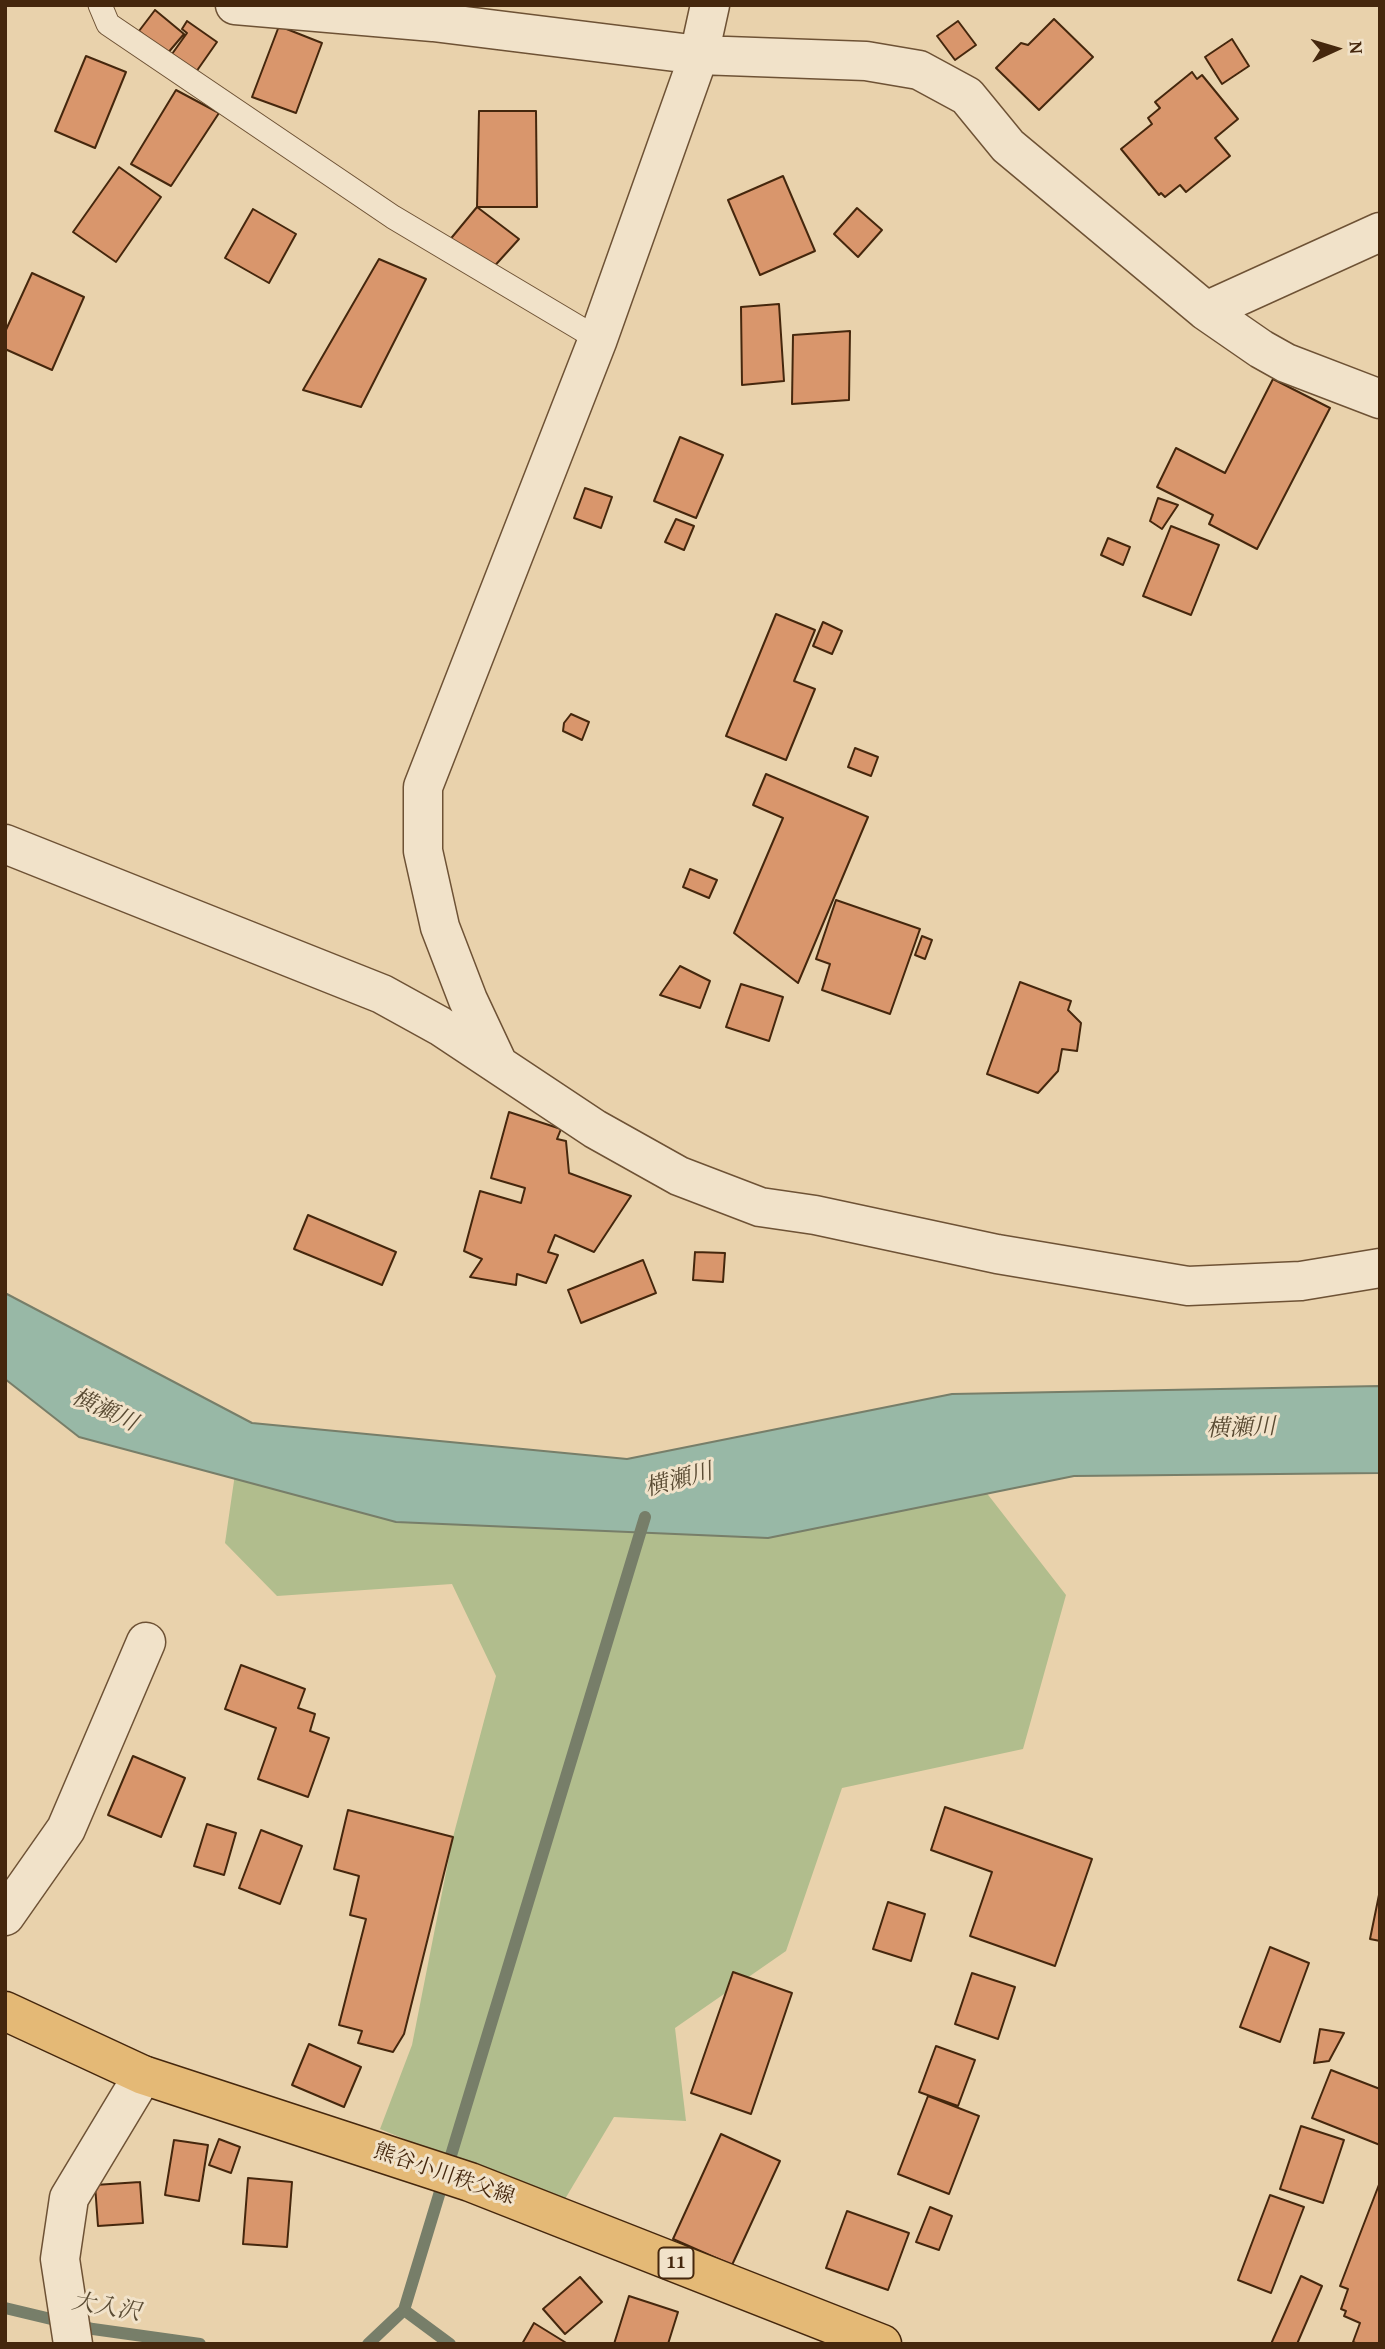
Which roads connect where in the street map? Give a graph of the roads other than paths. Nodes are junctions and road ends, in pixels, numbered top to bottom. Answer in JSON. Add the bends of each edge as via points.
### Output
{"nodes":[{"id":1,"x":100,"y":5,"type":"edge"},
{"id":2,"x":235,"y":5,"type":"edge"},
{"id":3,"x":710,"y":5,"type":"edge"},
{"id":4,"x":699,"y":55,"type":"junction"},
{"id":5,"x":1380,"y":232,"type":"edge"},
{"id":6,"x":1206,"y":311,"type":"junction"},
{"id":7,"x":598,"y":339,"type":"junction"},
{"id":8,"x":1380,"y":399,"type":"edge"},
{"id":9,"x":5,"y":844,"type":"edge"},
{"id":10,"x":498,"y":1064,"type":"junction"},
{"id":11,"x":1380,"y":1268,"type":"edge"},
{"id":12,"x":146,"y":1642,"type":"dead end"},
{"id":13,"x":5,"y":1916,"type":"edge"},
{"id":14,"x":5,"y":2011,"type":"edge"},
{"id":15,"x":143,"y":2075,"type":"junction"},
{"id":16,"x":73,"y":2344,"type":"edge"},
{"id":17,"x":882,"y":2344,"type":"edge"}],
"edges":[{"from":1,"to":7,"type":"lane","via":[[108,24],[393,217]]},
{"from":2,"to":4,"type":"street","via":[[433,22]]},
{"from":3,"to":4,"type":"street"},
{"from":4,"to":6,"type":"street","via":[[866,61],[919,70],[967,96],[1008,146]]},
{"from":4,"to":7,"type":"street"},
{"from":5,"to":6,"type":"street"},
{"from":6,"to":8,"type":"street","via":[[1286,363]]},
{"from":7,"to":10,"type":"street","via":[[423,787],[423,850],[440,927]]},
{"from":9,"to":10,"type":"street","via":[[382,994]]},
{"from":10,"to":11,"type":"street","via":[[595,1129],[679,1176],[760,1207],[1188,1286],[1301,1281]]},
{"from":12,"to":13,"type":"street","via":[[66,1829]]},
{"from":14,"to":15,"type":"main road","name":"熊谷小川秩父線","number":"11"},
{"from":15,"to":16,"type":"street","via":[[69,2198],[60,2259]]},
{"from":15,"to":17,"type":"main road","name":"熊谷小川秩父線","number":"11","via":[[470,2182]]}]}
